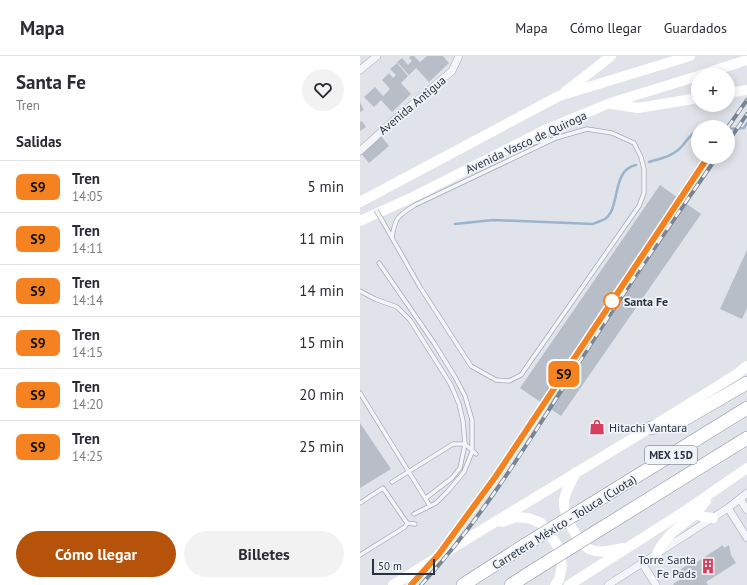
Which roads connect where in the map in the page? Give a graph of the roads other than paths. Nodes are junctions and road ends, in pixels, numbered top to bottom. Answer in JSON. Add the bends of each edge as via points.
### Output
{"nodes":[{"id":1,"x":377,"y":56,"type":"edge"},
{"id":2,"x":459,"y":56,"type":"edge"},
{"id":3,"x":611,"y":56,"type":"edge"},
{"id":4,"x":690,"y":56,"type":"edge"},
{"id":5,"x":747,"y":60,"type":"edge"},
{"id":6,"x":721,"y":68,"type":"edge"},
{"id":7,"x":360,"y":70,"type":"edge"},
{"id":8,"x":691,"y":78,"type":"edge"},
{"id":9,"x":747,"y":90,"type":"edge"},
{"id":10,"x":735,"y":92,"type":"edge"},
{"id":11,"x":559,"y":96,"type":"junction"},
{"id":12,"x":691,"y":99,"type":"edge"},
{"id":13,"x":610,"y":103,"type":"junction"},
{"id":14,"x":556,"y":138,"type":"junction"},
{"id":15,"x":509,"y":148,"type":"junction"},
{"id":16,"x":360,"y":151,"type":"edge"},
{"id":17,"x":360,"y":202,"type":"edge"},
{"id":18,"x":376,"y":210,"type":"dead end"},
{"id":19,"x":360,"y":221,"type":"edge"},
{"id":20,"x":392,"y":238,"type":"junction"},
{"id":21,"x":379,"y":263,"type":"dead end"},
{"id":22,"x":360,"y":291,"type":"edge"},
{"id":23,"x":747,"y":366,"type":"edge"},
{"id":24,"x":747,"y":383,"type":"edge"},
{"id":25,"x":360,"y":393,"type":"edge"},
{"id":26,"x":747,"y":408,"type":"edge"},
{"id":27,"x":651,"y":428,"type":"junction"},
{"id":28,"x":747,"y":438,"type":"edge"},
{"id":29,"x":465,"y":444,"type":"junction"},
{"id":30,"x":474,"y":453,"type":"junction"},
{"id":31,"x":747,"y":468,"type":"edge"},
{"id":32,"x":409,"y":471,"type":"junction"},
{"id":33,"x":576,"y":472,"type":"junction"},
{"id":34,"x":392,"y":482,"type":"dead end"},
{"id":35,"x":747,"y":494,"type":"edge"},
{"id":36,"x":426,"y":498,"type":"junction"},
{"id":37,"x":740,"y":499,"type":"junction"},
{"id":38,"x":360,"y":503,"type":"edge"},
{"id":39,"x":430,"y":506,"type":"junction"},
{"id":40,"x":728,"y":508,"type":"junction"},
{"id":41,"x":747,"y":510,"type":"edge"},
{"id":42,"x":690,"y":513,"type":"junction"},
{"id":43,"x":414,"y":514,"type":"dead end"},
{"id":44,"x":713,"y":518,"type":"junction"},
{"id":45,"x":407,"y":523,"type":"junction"},
{"id":46,"x":415,"y":524,"type":"dead end"},
{"id":47,"x":486,"y":526,"type":"junction"},
{"id":48,"x":747,"y":538,"type":"edge"},
{"id":49,"x":631,"y":546,"type":"junction"},
{"id":50,"x":657,"y":553,"type":"junction"},
{"id":51,"x":360,"y":555,"type":"edge"},
{"id":52,"x":642,"y":563,"type":"junction"},
{"id":53,"x":394,"y":585,"type":"edge"},
{"id":54,"x":463,"y":585,"type":"edge"},
{"id":55,"x":511,"y":585,"type":"edge"},
{"id":56,"x":555,"y":585,"type":"edge"},
{"id":57,"x":569,"y":585,"type":"edge"},
{"id":58,"x":608,"y":585,"type":"edge"},
{"id":59,"x":656,"y":585,"type":"edge"}],
"edges":[{"from":1,"to":7,"type":"street"},
{"from":2,"to":16,"type":"street","name":"Avenida Antigua","via":[[452,71]]},
{"from":3,"to":11,"type":"main road"},
{"from":4,"to":11,"type":"main road","name":"Avenida Vasco de Quiroga"},
{"from":5,"to":6,"type":"main road","name":"Avenida Vasco de Quiroga"},
{"from":8,"to":13,"type":"main road","name":"Avenida Vasco de Quiroga"},
{"from":9,"to":10,"type":"main road"},
{"from":11,"to":17,"type":"main road","name":"Avenida Vasco de Quiroga"},
{"from":12,"to":13,"type":"main road","via":[[638,108]]},
{"from":13,"to":15,"type":"main road","name":"Avenida Vasco de Quiroga"},
{"from":14,"to":15,"type":"lane"},
{"from":14,"to":20,"type":"lane","via":[[400,214],[394,224]]},
{"from":14,"to":20,"type":"lane","via":[[587,129],[612,133],[634,143],[644,169],[644,193],[639,206],[521,374],[509,380],[496,380],[471,366]]},
{"from":15,"to":19,"type":"main road","name":"Avenida Vasco de Quiroga"},
{"from":18,"to":20,"type":"lane","bridge":true},
{"from":21,"to":30,"type":"lane","via":[[434,343],[464,394],[472,420]]},
{"from":22,"to":29,"type":"lane","via":[[397,307],[410,320],[451,385],[460,411]]},
{"from":23,"to":27,"type":"main road"},
{"from":24,"to":27,"type":"highway","via":[[683,420]]},
{"from":25,"to":32,"type":"lane"},
{"from":26,"to":54,"type":"highway","name":"Carretera México - Toluca (Cuota)","number":"MEX 15D","bridge":true,"via":[[525,544]]},
{"from":27,"to":33,"type":"main road"},
{"from":28,"to":55,"type":"highway","number":"MEX 15D","bridge":true},
{"from":29,"to":30,"type":"lane"},
{"from":29,"to":32,"type":"lane","via":[[453,444]]},
{"from":29,"to":36,"type":"lane","via":[[460,468],[452,478]]},
{"from":30,"to":39,"type":"lane","via":[[464,472],[448,491]]},
{"from":31,"to":42,"type":"main road"},
{"from":32,"to":34,"type":"lane"},
{"from":32,"to":36,"type":"lane"},
{"from":33,"to":47,"type":"main road"},
{"from":33,"to":49,"type":"main road","via":[[564,501],[565,514],[574,533],[589,549],[603,552]]},
{"from":35,"to":37,"type":"street"},
{"from":36,"to":39,"type":"lane"},
{"from":37,"to":40,"type":"street"},
{"from":37,"to":41,"type":"street"},
{"from":38,"to":45,"type":"lane","via":[[383,488]]},
{"from":39,"to":43,"type":"lane"},
{"from":40,"to":44,"type":"street"},
{"from":40,"to":48,"type":"street"},
{"from":42,"to":44,"type":"main road"},
{"from":42,"to":49,"type":"main road"},
{"from":42,"to":50,"type":"main road"},
{"from":44,"to":50,"type":"street"},
{"from":45,"to":46,"type":"lane"},
{"from":45,"to":51,"type":"lane","via":[[405,527]]},
{"from":47,"to":53,"type":"main road"},
{"from":47,"to":56,"type":"main road","via":[[516,517],[541,523],[559,548],[562,566],[559,580]]},
{"from":49,"to":57,"type":"main road"},
{"from":50,"to":52,"type":"street"},
{"from":52,"to":58,"type":"street"},
{"from":52,"to":59,"type":"street"}]}
